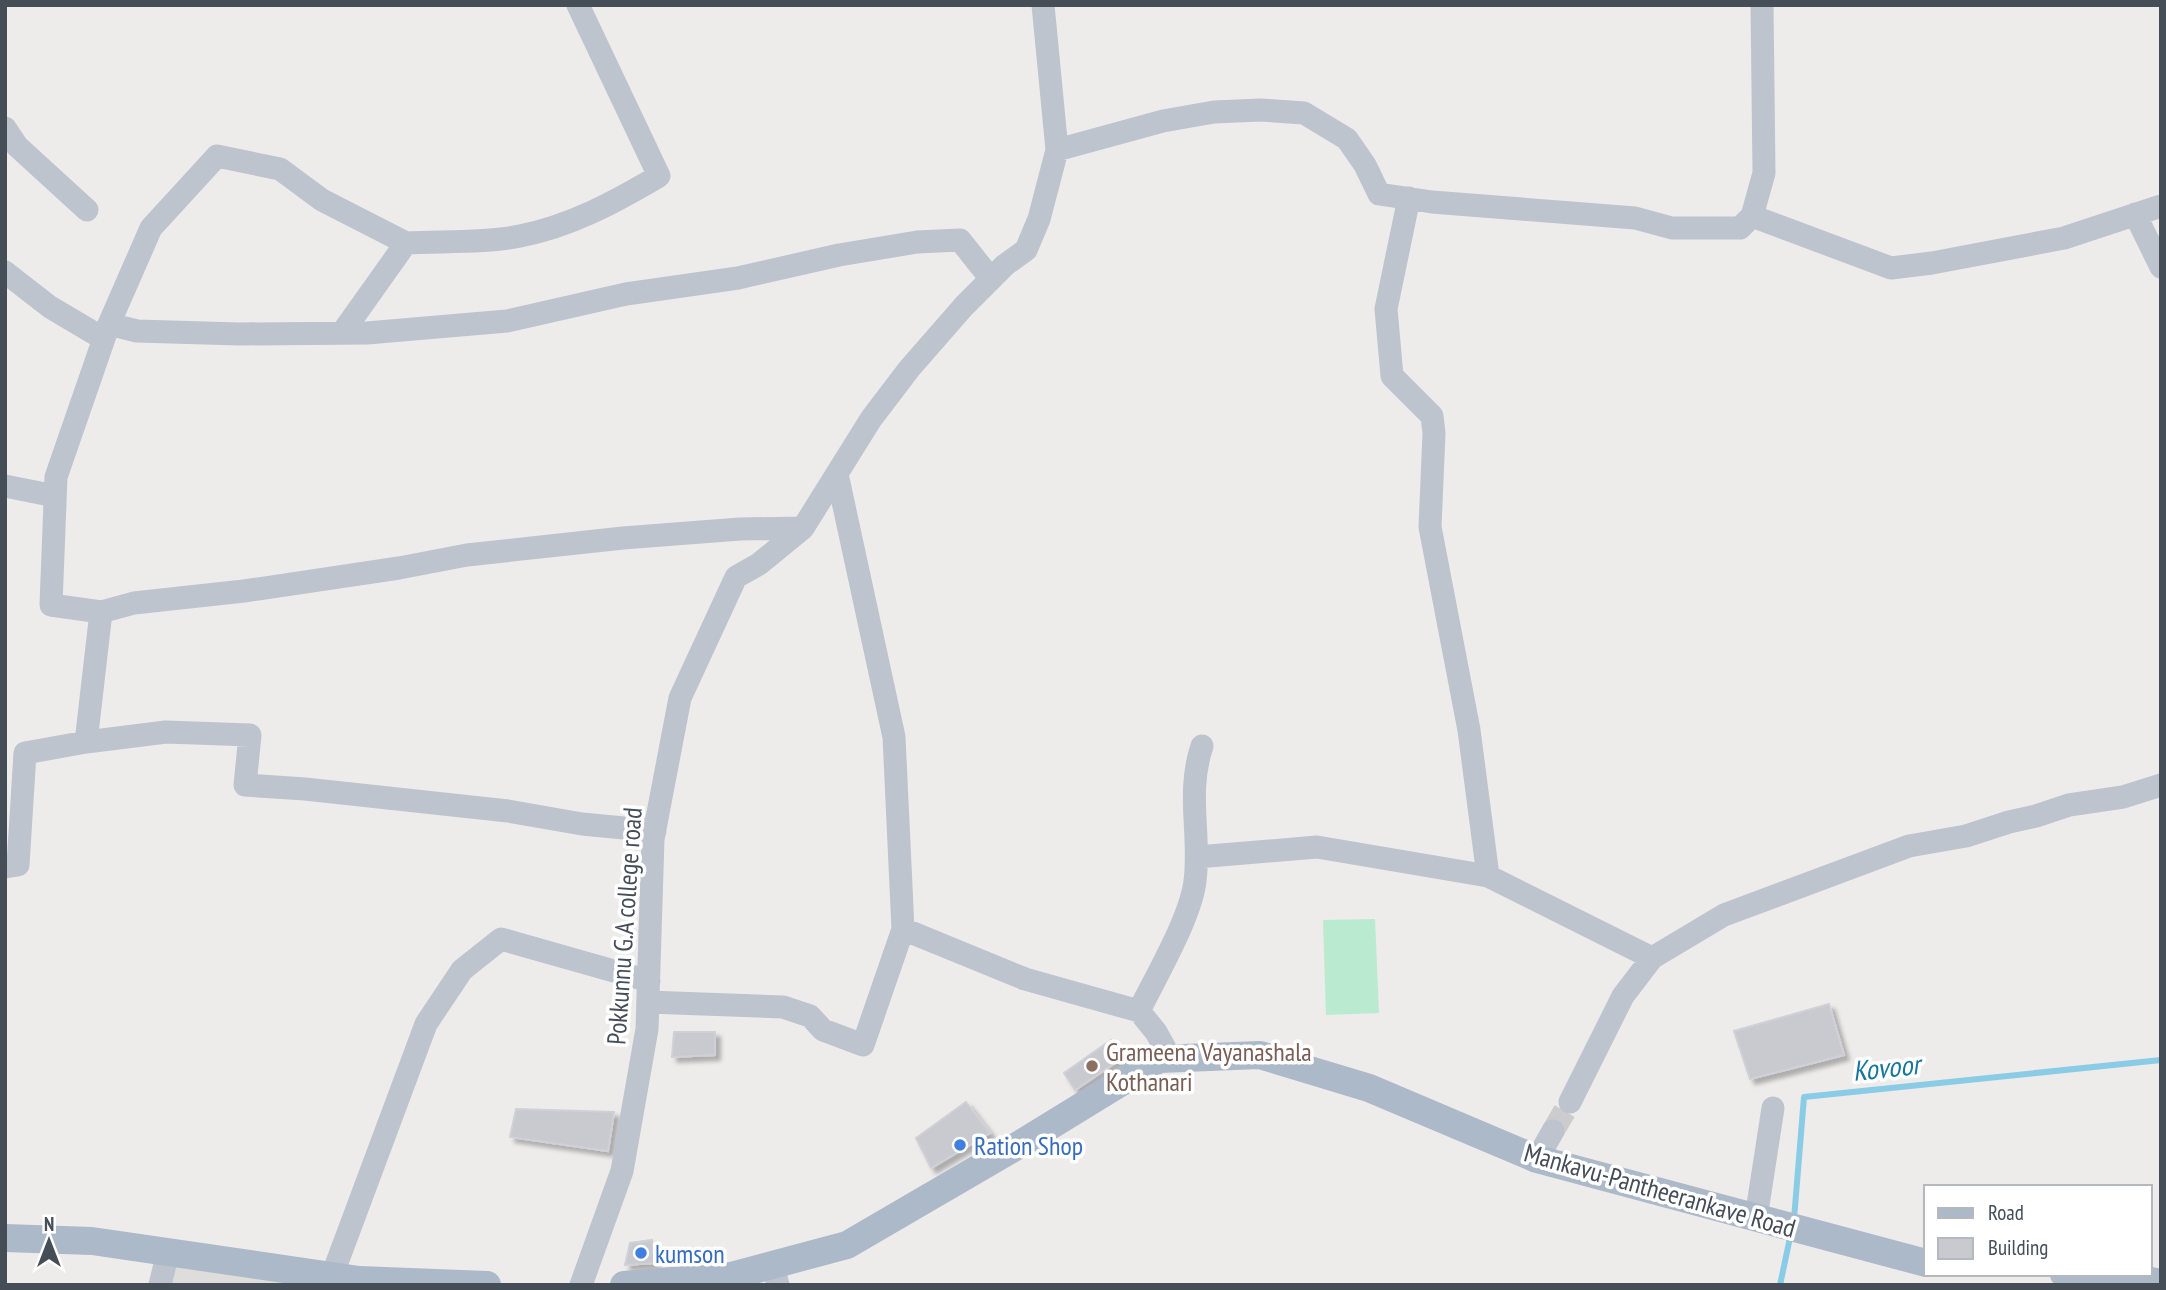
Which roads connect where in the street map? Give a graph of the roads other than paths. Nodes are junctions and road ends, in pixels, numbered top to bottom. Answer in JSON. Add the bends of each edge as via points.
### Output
{"nodes":[{"id":1,"x":578,"y":5,"type":"edge"},
{"id":2,"x":1043,"y":5,"type":"edge"},
{"id":3,"x":1762,"y":5,"type":"edge"},
{"id":4,"x":5,"y":128,"type":"edge"},
{"id":5,"x":1057,"y":150,"type":"junction"},
{"id":6,"x":1409,"y":198,"type":"junction"},
{"id":7,"x":2161,"y":206,"type":"edge"},
{"id":8,"x":88,"y":211,"type":"dead end"},
{"id":9,"x":2135,"y":214,"type":"junction"},
{"id":10,"x":1752,"y":216,"type":"junction"},
{"id":11,"x":406,"y":243,"type":"junction"},
{"id":12,"x":2161,"y":267,"type":"edge"},
{"id":13,"x":5,"y":272,"type":"edge"},
{"id":14,"x":991,"y":279,"type":"junction"},
{"id":15,"x":106,"y":331,"type":"junction"},
{"id":16,"x":342,"y":333,"type":"junction"},
{"id":17,"x":837,"y":474,"type":"junction"},
{"id":18,"x":5,"y":486,"type":"edge"},
{"id":19,"x":55,"y":496,"type":"junction"},
{"id":20,"x":803,"y":528,"type":"junction"},
{"id":21,"x":101,"y":612,"type":"junction"},
{"id":22,"x":86,"y":742,"type":"junction"},
{"id":23,"x":1202,"y":747,"type":"dead end"},
{"id":24,"x":2161,"y":785,"type":"edge"},
{"id":25,"x":655,"y":831,"type":"junction"},
{"id":26,"x":1197,"y":858,"type":"junction"},
{"id":27,"x":5,"y":867,"type":"edge"},
{"id":28,"x":1488,"y":876,"type":"junction"},
{"id":29,"x":903,"y":929,"type":"junction"},
{"id":30,"x":1652,"y":958,"type":"junction"},
{"id":31,"x":648,"y":992,"type":"junction"},
{"id":32,"x":1139,"y":1011,"type":"junction"},
{"id":33,"x":1171,"y":1059,"type":"junction"},
{"id":34,"x":1570,"y":1102,"type":"tunnel mouth"},
{"id":35,"x":1773,"y":1108,"type":"dead end"},
{"id":36,"x":1553,"y":1131,"type":"tunnel mouth"},
{"id":37,"x":1537,"y":1159,"type":"junction"},
{"id":38,"x":1761,"y":1219,"type":"junction"},
{"id":39,"x":5,"y":1238,"type":"edge"},
{"id":40,"x":168,"y":1252,"type":"junction"},
{"id":41,"x":1924,"y":1262,"type":"edge"},
{"id":42,"x":776,"y":1275,"type":"edge"},
{"id":43,"x":332,"y":1276,"type":"junction"},
{"id":44,"x":2091,"y":1276,"type":"edge"},
{"id":45,"x":2161,"y":1283,"type":"edge"},
{"id":46,"x":160,"y":1285,"type":"edge"},
{"id":47,"x":487,"y":1285,"type":"edge"},
{"id":48,"x":581,"y":1285,"type":"edge"},
{"id":49,"x":624,"y":1285,"type":"edge"}],
"edges":[{"from":1,"to":11,"type":"street","via":[[659,176],[613,203],[553,228],[518,237]]},
{"from":2,"to":5,"type":"street"},
{"from":3,"to":10,"type":"street","via":[[1764,173]]},
{"from":4,"to":8,"type":"street","via":[[17,146]]},
{"from":5,"to":6,"type":"street","via":[[1214,112],[1304,113],[1347,139],[1379,194]]},
{"from":5,"to":14,"type":"street","name":"Pokkunnu G.A college road","via":[[1026,250]]},
{"from":6,"to":10,"type":"street","via":[[1634,218],[1672,228],[1740,228]]},
{"from":6,"to":28,"type":"street","via":[[1386,309],[1392,376],[1433,416],[1430,527],[1469,730]]},
{"from":7,"to":9,"type":"street"},
{"from":9,"to":10,"type":"street","via":[[2064,238],[1891,268]]},
{"from":9,"to":12,"type":"street"},
{"from":11,"to":15,"type":"street","via":[[322,200],[281,169],[217,156],[151,228]]},
{"from":11,"to":16,"type":"street"},
{"from":13,"to":15,"type":"street","via":[[50,307]]},
{"from":14,"to":16,"type":"street","via":[[960,240],[917,242],[738,278],[626,294],[507,321]]},
{"from":14,"to":17,"type":"street","name":"Pokkunnu G.A college road","via":[[909,369]]},
{"from":15,"to":16,"type":"street"},
{"from":15,"to":19,"type":"street","via":[[55,477]]},
{"from":17,"to":20,"type":"street","name":"Pokkunnu G.A college road"},
{"from":17,"to":29,"type":"street","via":[[894,737]]},
{"from":18,"to":19,"type":"street"},
{"from":19,"to":21,"type":"street","via":[[51,606]]},
{"from":20,"to":21,"type":"street","via":[[623,538],[467,555],[244,591],[134,603]]},
{"from":20,"to":25,"type":"street","name":"Pokkunnu G.A college road","via":[[736,577],[680,698]]},
{"from":21,"to":22,"type":"street"},
{"from":22,"to":25,"type":"street","via":[[166,732],[250,735],[245,785]]},
{"from":22,"to":27,"type":"street","via":[[25,753],[18,865]]},
{"from":23,"to":26,"type":"street","via":[[1195,767]]},
{"from":24,"to":30,"type":"street","via":[[2123,797],[2068,805],[1966,836],[1909,846],[1724,915]]},
{"from":25,"to":31,"type":"street","name":"Pokkunnu G.A college road"},
{"from":26,"to":28,"type":"street","via":[[1317,847]]},
{"from":26,"to":32,"type":"street","via":[[1188,909]]},
{"from":28,"to":30,"type":"street"},
{"from":29,"to":31,"type":"street","via":[[863,1045],[823,1030],[810,1016],[783,1007]]},
{"from":29,"to":32,"type":"street","via":[[1025,979]]},
{"from":30,"to":34,"type":"street","via":[[1623,996]]},
{"from":31,"to":43,"type":"street","via":[[501,939],[462,970],[426,1024]]},
{"from":31,"to":48,"type":"street","name":"Pokkunnu G.A college road","via":[[647,1028],[622,1171]]},
{"from":32,"to":33,"type":"street"},
{"from":33,"to":37,"type":"main road","name":"Mankavu-Pantheerankave Road","via":[[1260,1055],[1369,1088]]},
{"from":33,"to":42,"type":"main road","name":"Mankavu-Pantheerankave Road","via":[[1158,1059],[847,1245]]},
{"from":35,"to":38,"type":"street"},
{"from":36,"to":37,"type":"street"},
{"from":37,"to":38,"type":"main road","name":"Mankavu-Pantheerankave Road"},
{"from":38,"to":41,"type":"main road","name":"Mankavu-Pantheerankave Road"},
{"from":39,"to":40,"type":"main road","via":[[92,1241]]},
{"from":40,"to":43,"type":"main road"},
{"from":40,"to":46,"type":"street"},
{"from":42,"to":49,"type":"main road","name":"Mankavu-Pantheerankave Road"},
{"from":43,"to":47,"type":"main road"},
{"from":44,"to":45,"type":"main road"}]}
